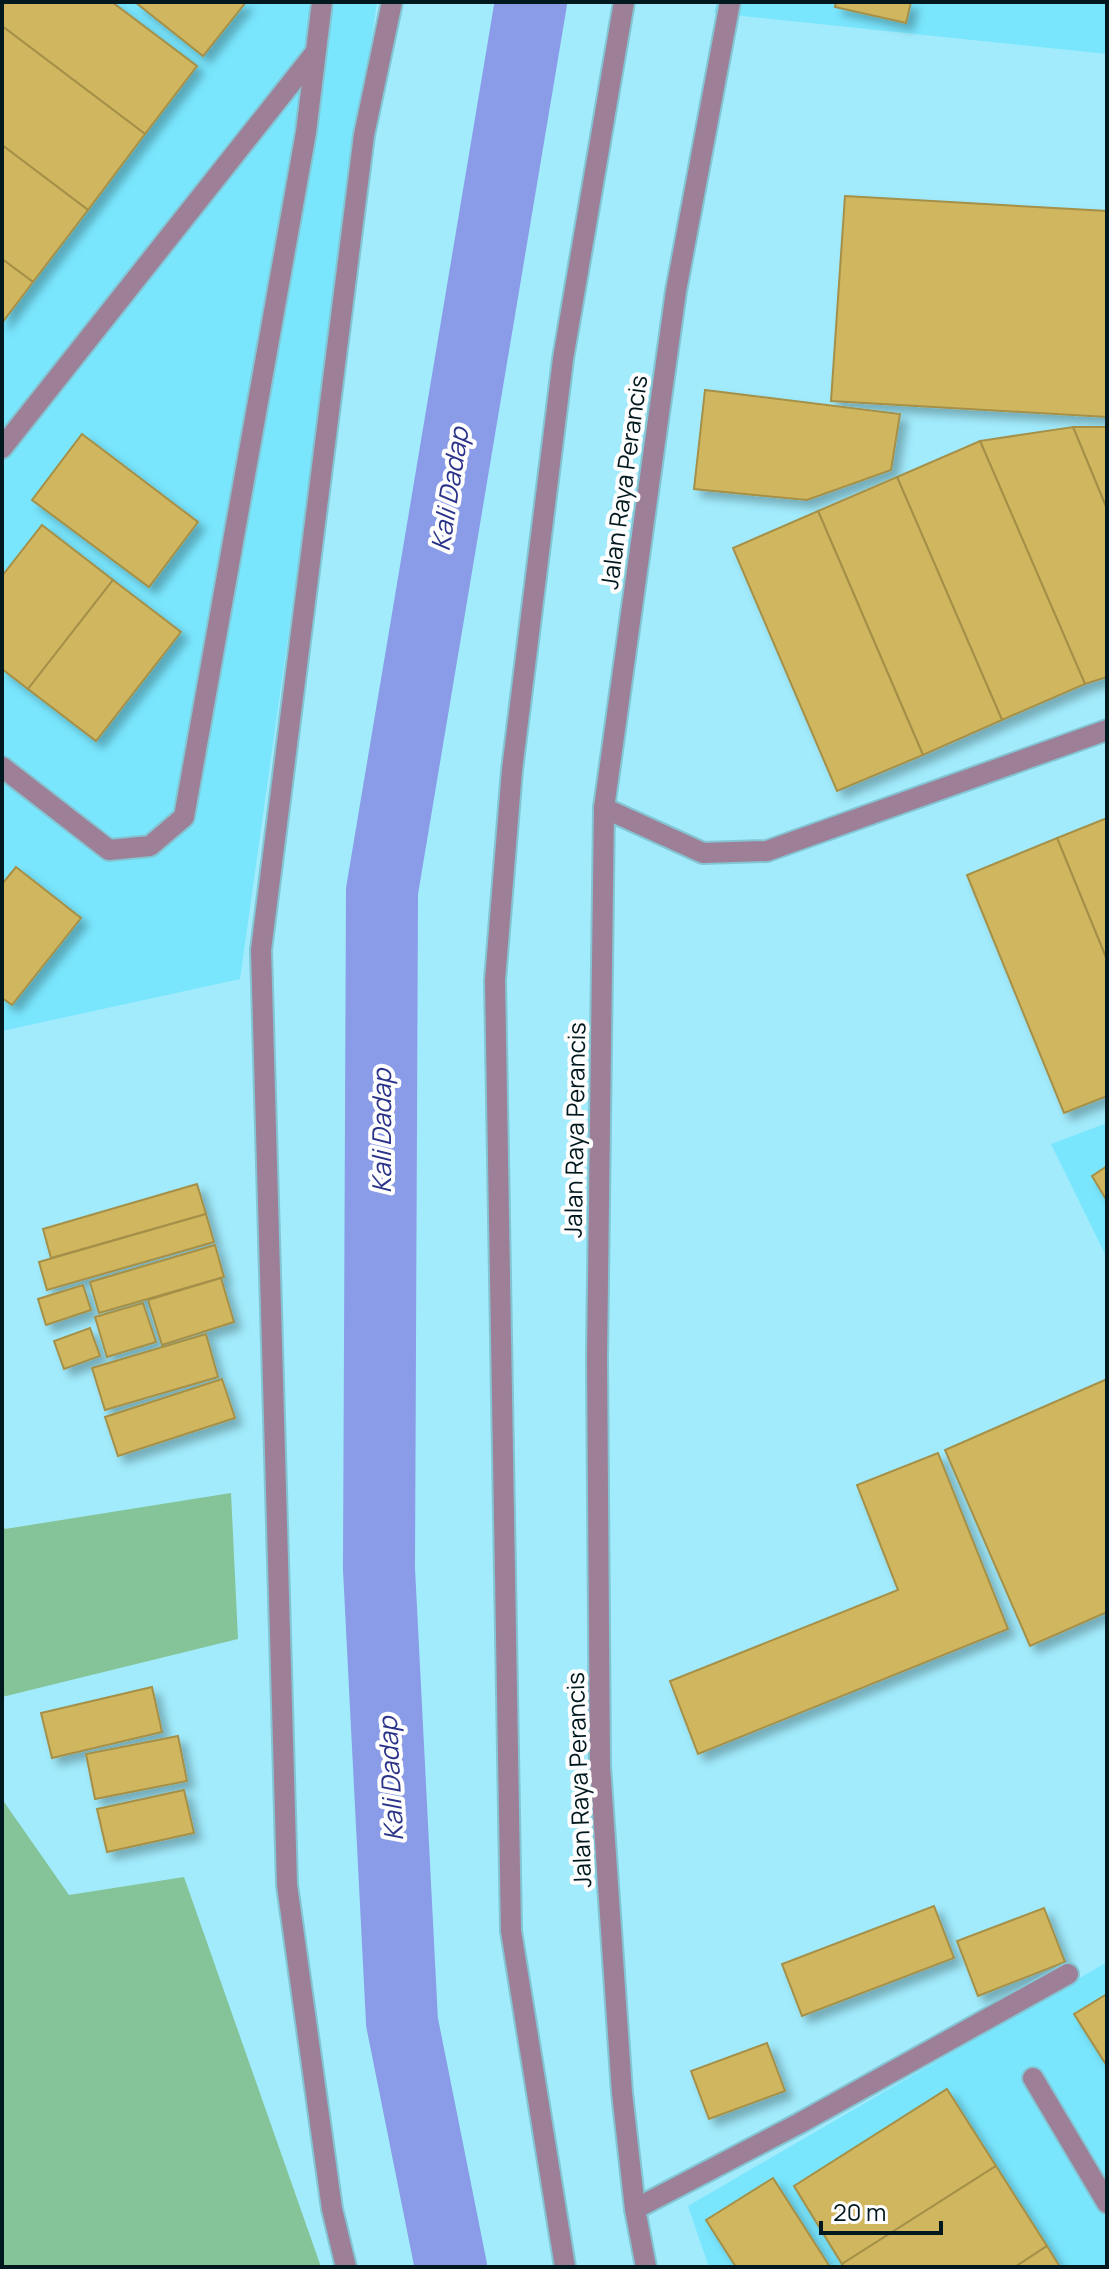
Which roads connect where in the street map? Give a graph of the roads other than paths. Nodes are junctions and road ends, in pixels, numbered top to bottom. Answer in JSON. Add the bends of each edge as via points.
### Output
{"nodes":[{"id":1,"x":322,"y":2,"type":"edge"},
{"id":2,"x":392,"y":2,"type":"edge"},
{"id":3,"x":624,"y":2,"type":"edge"},
{"id":4,"x":730,"y":2,"type":"edge"},
{"id":5,"x":315,"y":53,"type":"junction"},
{"id":6,"x":2,"y":448,"type":"edge"},
{"id":7,"x":1107,"y":730,"type":"edge"},
{"id":8,"x":2,"y":767,"type":"edge"},
{"id":9,"x":604,"y":808,"type":"junction"},
{"id":10,"x":1068,"y":1974,"type":"dead end"},
{"id":11,"x":1033,"y":2078,"type":"dead end"},
{"id":12,"x":1107,"y":2203,"type":"edge"},
{"id":13,"x":635,"y":2209,"type":"junction"},
{"id":14,"x":346,"y":2267,"type":"edge"},
{"id":15,"x":565,"y":2267,"type":"edge"},
{"id":16,"x":646,"y":2267,"type":"edge"}],
"edges":[{"from":1,"to":5,"type":"street"},
{"from":2,"to":14,"type":"street","via":[[364,135],[261,950],[287,1885],[332,2209]]},
{"from":3,"to":15,"type":"street","via":[[563,359],[512,770],[495,980],[511,1931]]},
{"from":4,"to":9,"type":"street","name":"Jalan Raya Perancis","via":[[676,291]]},
{"from":5,"to":6,"type":"street"},
{"from":5,"to":8,"type":"street","via":[[306,132],[184,817],[150,846],[109,850]]},
{"from":7,"to":9,"type":"street","via":[[767,851],[703,853]]},
{"from":9,"to":13,"type":"street","name":"Jalan Raya Perancis","via":[[597,1357],[600,1766]]},
{"from":10,"to":13,"type":"street"},
{"from":11,"to":12,"type":"street"},
{"from":13,"to":16,"type":"street","name":"Jalan Raya Perancis"}]}
